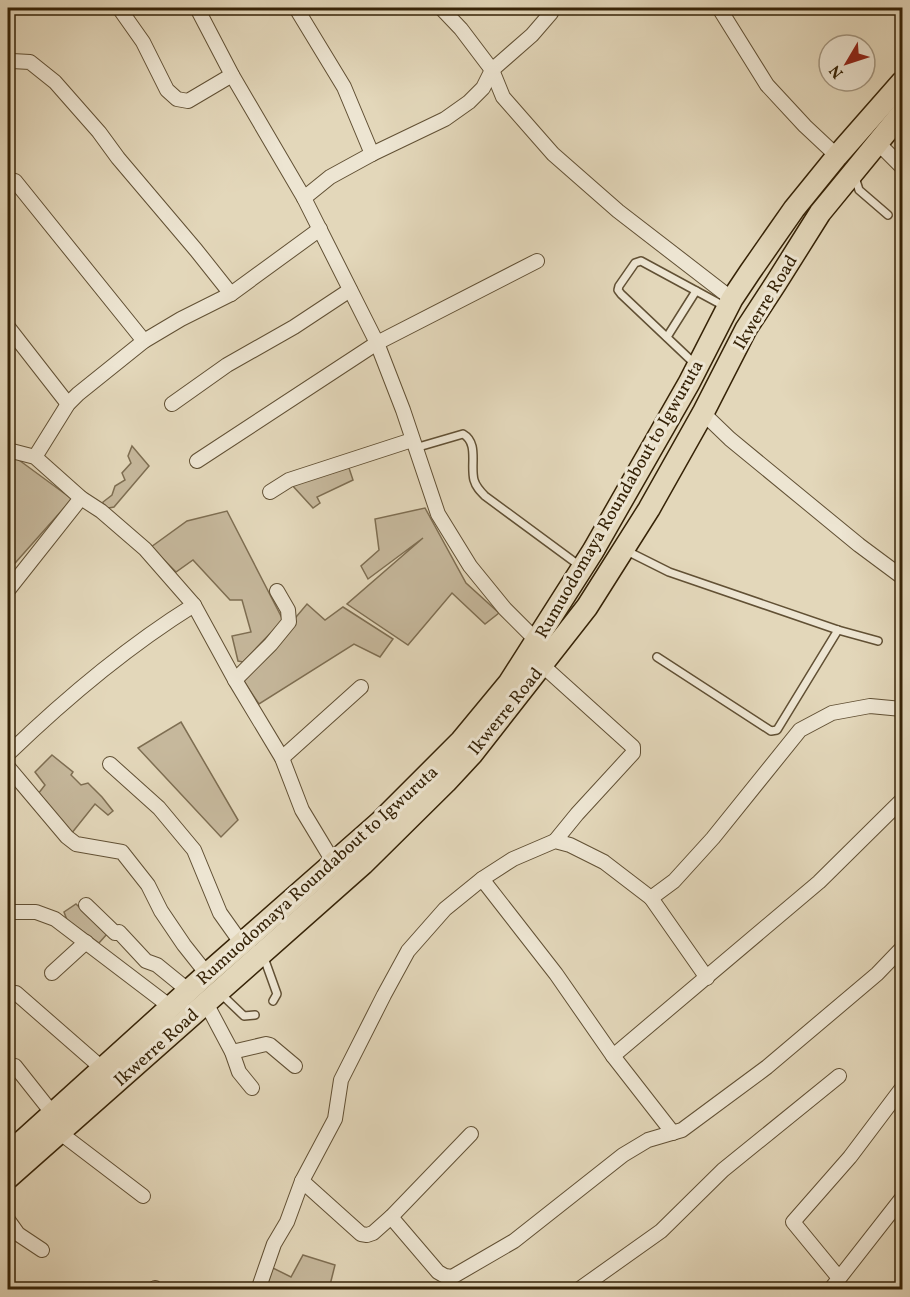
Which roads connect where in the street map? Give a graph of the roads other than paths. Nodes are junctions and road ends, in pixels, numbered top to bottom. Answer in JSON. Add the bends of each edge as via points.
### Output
{"nodes":[{"id":1,"x":119,"y":8,"type":"edge"},
{"id":2,"x":197,"y":8,"type":"edge"},
{"id":3,"x":296,"y":8,"type":"edge"},
{"id":4,"x":441,"y":8,"type":"edge"},
{"id":5,"x":550,"y":8,"type":"edge"},
{"id":6,"x":719,"y":8,"type":"edge"},
{"id":7,"x":8,"y":63,"type":"edge"},
{"id":8,"x":492,"y":70,"type":"junction"},
{"id":9,"x":232,"y":75,"type":"junction"},
{"id":10,"x":903,"y":82,"type":"edge"},
{"id":11,"x":903,"y":113,"type":"edge"},
{"id":12,"x":877,"y":142,"type":"junction"},
{"id":13,"x":372,"y":154,"type":"junction"},
{"id":14,"x":837,"y":156,"type":"junction"},
{"id":15,"x":903,"y":166,"type":"edge"},
{"id":16,"x":853,"y":171,"type":"junction"},
{"id":17,"x":15,"y":181,"type":"dead end"},
{"id":18,"x":304,"y":198,"type":"junction"},
{"id":19,"x":888,"y":215,"type":"dead end"},
{"id":20,"x":320,"y":229,"type":"junction"},
{"id":21,"x":537,"y":261,"type":"dead end"},
{"id":22,"x":350,"y":290,"type":"junction"},
{"id":23,"x":696,"y":291,"type":"junction"},
{"id":24,"x":231,"y":294,"type":"junction"},
{"id":25,"x":730,"y":304,"type":"junction"},
{"id":26,"x":8,"y":327,"type":"edge"},
{"id":27,"x":667,"y":337,"type":"junction"},
{"id":28,"x":144,"y":341,"type":"junction"},
{"id":29,"x":377,"y":343,"type":"junction"},
{"id":30,"x":698,"y":366,"type":"junction"},
{"id":31,"x":69,"y":404,"type":"junction"},
{"id":32,"x":172,"y":404,"type":"dead end"},
{"id":33,"x":703,"y":413,"type":"junction"},
{"id":34,"x":414,"y":444,"type":"junction"},
{"id":35,"x":8,"y":450,"type":"edge"},
{"id":36,"x":34,"y":458,"type":"junction"},
{"id":37,"x":197,"y":461,"type":"dead end"},
{"id":38,"x":270,"y":492,"type":"dead end"},
{"id":39,"x":81,"y":498,"type":"junction"},
{"id":40,"x":623,"y":499,"type":"junction"},
{"id":41,"x":649,"y":509,"type":"junction"},
{"id":42,"x":625,"y":550,"type":"junction"},
{"id":43,"x":582,"y":567,"type":"junction"},
{"id":44,"x":903,"y":577,"type":"edge"},
{"id":45,"x":9,"y":589,"type":"edge"},
{"id":46,"x":277,"y":591,"type":"dead end"},
{"id":47,"x":194,"y":605,"type":"junction"},
{"id":48,"x":838,"y":630,"type":"junction"},
{"id":49,"x":536,"y":640,"type":"junction"},
{"id":50,"x":878,"y":641,"type":"dead end"},
{"id":51,"x":657,"y":657,"type":"dead end"},
{"id":52,"x":542,"y":665,"type":"junction"},
{"id":53,"x":235,"y":680,"type":"junction"},
{"id":54,"x":361,"y":687,"type":"dead end"},
{"id":55,"x":903,"y":709,"type":"edge"},
{"id":56,"x":8,"y":754,"type":"edge"},
{"id":57,"x":282,"y":758,"type":"junction"},
{"id":58,"x":110,"y":764,"type":"dead end"},
{"id":59,"x":8,"y":767,"type":"edge"},
{"id":60,"x":903,"y":800,"type":"edge"},
{"id":61,"x":555,"y":842,"type":"junction"},
{"id":62,"x":334,"y":863,"type":"junction"},
{"id":63,"x":482,"y":879,"type":"junction"},
{"id":64,"x":651,"y":898,"type":"junction"},
{"id":65,"x":86,"y":904,"type":"dead end"},
{"id":66,"x":8,"y":912,"type":"edge"},
{"id":67,"x":86,"y":942,"type":"junction"},
{"id":68,"x":242,"y":944,"type":"junction"},
{"id":69,"x":903,"y":948,"type":"edge"},
{"id":70,"x":262,"y":953,"type":"junction"},
{"id":71,"x":52,"y":973,"type":"dead end"},
{"id":72,"x":707,"y":978,"type":"junction"},
{"id":73,"x":205,"y":990,"type":"junction"},
{"id":74,"x":16,"y":993,"type":"dead end"},
{"id":75,"x":273,"y":1001,"type":"dead end"},
{"id":76,"x":172,"y":1008,"type":"junction"},
{"id":77,"x":255,"y":1015,"type":"dead end"},
{"id":78,"x":232,"y":1052,"type":"junction"},
{"id":79,"x":613,"y":1056,"type":"junction"},
{"id":80,"x":15,"y":1066,"type":"dead end"},
{"id":81,"x":295,"y":1066,"type":"dead end"},
{"id":82,"x":103,"y":1069,"type":"junction"},
{"id":83,"x":839,"y":1076,"type":"dead end"},
{"id":84,"x":252,"y":1088,"type":"dead end"},
{"id":85,"x":903,"y":1088,"type":"edge"},
{"id":86,"x":56,"y":1123,"type":"junction"},
{"id":87,"x":673,"y":1132,"type":"junction"},
{"id":88,"x":471,"y":1134,"type":"dead end"},
{"id":89,"x":8,"y":1154,"type":"edge"},
{"id":90,"x":8,"y":1178,"type":"edge"},
{"id":91,"x":302,"y":1181,"type":"junction"},
{"id":92,"x":143,"y":1196,"type":"dead end"},
{"id":93,"x":903,"y":1198,"type":"edge"},
{"id":94,"x":391,"y":1217,"type":"junction"},
{"id":95,"x":8,"y":1220,"type":"edge"},
{"id":96,"x":42,"y":1250,"type":"dead end"},
{"id":97,"x":839,"y":1278,"type":"junction"},
{"id":98,"x":258,"y":1290,"type":"edge"},
{"id":99,"x":578,"y":1290,"type":"edge"},
{"id":100,"x":830,"y":1290,"type":"edge"}],
"edges":[{"from":1,"to":9,"type":"street","via":[[143,42],[167,90],[177,99],[188,101]]},
{"from":2,"to":9,"type":"street"},
{"from":3,"to":13,"type":"street","via":[[344,87]]},
{"from":4,"to":8,"type":"street"},
{"from":5,"to":8,"type":"street","via":[[551,13],[532,34]]},
{"from":6,"to":14,"type":"street","via":[[767,85]]},
{"from":7,"to":24,"type":"street","via":[[30,62],[55,82]]},
{"from":8,"to":13,"type":"street","via":[[483,88],[469,102],[437,123]]},
{"from":8,"to":25,"type":"street","via":[[503,98],[553,154]]},
{"from":9,"to":18,"type":"street"},
{"from":10,"to":14,"type":"main road","name":"Rumuodomaya Roundabout to Igwuruta"},
{"from":11,"to":12,"type":"main road","name":"Ikwerre Road"},
{"from":12,"to":15,"type":"street"},
{"from":12,"to":16,"type":"main road","name":"Ikwerre Road"},
{"from":13,"to":18,"type":"street","via":[[330,177]]},
{"from":14,"to":25,"type":"main road","name":"Rumuodomaya Roundabout to Igwuruta","via":[[794,209]]},
{"from":16,"to":19,"type":"lane","via":[[859,190]]},
{"from":16,"to":33,"type":"main road","name":"Ikwerre Road","via":[[820,213],[746,329]]},
{"from":17,"to":28,"type":"street"},
{"from":18,"to":20,"type":"street"},
{"from":20,"to":22,"type":"street"},
{"from":20,"to":24,"type":"street"},
{"from":21,"to":29,"type":"street"},
{"from":22,"to":29,"type":"street"},
{"from":22,"to":32,"type":"street","via":[[227,365]]},
{"from":23,"to":25,"type":"lane"},
{"from":23,"to":27,"type":"lane"},
{"from":23,"to":27,"type":"lane","via":[[640,261],[619,286],[621,294]]},
{"from":24,"to":28,"type":"street"},
{"from":25,"to":30,"type":"main road","name":"Rumuodomaya Roundabout to Igwuruta"},
{"from":26,"to":31,"type":"street"},
{"from":27,"to":30,"type":"lane"},
{"from":28,"to":31,"type":"street"},
{"from":29,"to":34,"type":"street"},
{"from":29,"to":37,"type":"street"},
{"from":30,"to":40,"type":"main road","name":"Rumuodomaya Roundabout to Igwuruta"},
{"from":31,"to":36,"type":"street"},
{"from":33,"to":41,"type":"main road","name":"Ikwerre Road"},
{"from":33,"to":44,"type":"street","via":[[859,545]]},
{"from":34,"to":38,"type":"street","via":[[289,480]]},
{"from":34,"to":43,"type":"lane","via":[[463,434],[469,437],[478,489]]},
{"from":34,"to":49,"type":"street","via":[[438,514],[470,566]]},
{"from":35,"to":36,"type":"street"},
{"from":36,"to":39,"type":"street"},
{"from":39,"to":45,"type":"street"},
{"from":39,"to":47,"type":"street","via":[[145,549]]},
{"from":40,"to":41,"type":"main road"},
{"from":40,"to":43,"type":"main road","name":"Rumuodomaya Roundabout to Igwuruta"},
{"from":41,"to":42,"type":"main road","name":"Ikwerre Road"},
{"from":42,"to":48,"type":"lane","via":[[669,572]]},
{"from":42,"to":52,"type":"main road","name":"Ikwerre Road"},
{"from":43,"to":49,"type":"main road","name":"Rumuodomaya Roundabout to Igwuruta"},
{"from":46,"to":53,"type":"street","via":[[288,610],[289,622]]},
{"from":47,"to":53,"type":"street"},
{"from":47,"to":56,"type":"street","via":[[99,671]]},
{"from":48,"to":50,"type":"lane"},
{"from":48,"to":51,"type":"lane","via":[[777,730],[771,732]]},
{"from":49,"to":62,"type":"main road","name":"Rumuodomaya Roundabout to Igwuruta","via":[[508,683],[461,741]]},
{"from":52,"to":61,"type":"street","via":[[633,747],[633,753]]},
{"from":52,"to":70,"type":"main road","name":"Ikwerre Road","via":[[446,782],[363,864]]},
{"from":53,"to":57,"type":"street"},
{"from":54,"to":57,"type":"street"},
{"from":55,"to":64,"type":"street","via":[[870,706],[832,713],[800,730],[714,838],[674,882]]},
{"from":57,"to":62,"type":"street","via":[[302,810]]},
{"from":58,"to":68,"type":"street","via":[[159,808],[194,850],[219,914]]},
{"from":59,"to":73,"type":"street","via":[[76,844],[122,852],[148,885],[184,945]]},
{"from":60,"to":72,"type":"street","via":[[819,882]]},
{"from":61,"to":63,"type":"street","via":[[513,859]]},
{"from":61,"to":64,"type":"street","via":[[604,862]]},
{"from":62,"to":68,"type":"main road","name":"Rumuodomaya Roundabout to Igwuruta"},
{"from":63,"to":79,"type":"street"},
{"from":63,"to":91,"type":"street","via":[[445,909],[408,951],[341,1080],[335,1119]]},
{"from":64,"to":72,"type":"street"},
{"from":65,"to":73,"type":"street","via":[[146,961]]},
{"from":66,"to":67,"type":"street","via":[[36,912],[55,919]]},
{"from":67,"to":71,"type":"street"},
{"from":67,"to":76,"type":"street"},
{"from":68,"to":73,"type":"main road","name":"Rumuodomaya Roundabout to Igwuruta"},
{"from":69,"to":87,"type":"street","via":[[767,1067],[682,1130]]},
{"from":70,"to":73,"type":"main road","name":"Ikwerre Road"},
{"from":70,"to":75,"type":"lane","via":[[277,994]]},
{"from":72,"to":79,"type":"street"},
{"from":73,"to":76,"type":"main road","name":"Rumuodomaya Roundabout to Igwuruta"},
{"from":73,"to":77,"type":"lane","via":[[244,1016]]},
{"from":73,"to":78,"type":"street"},
{"from":73,"to":86,"type":"main road","name":"Ikwerre Road"},
{"from":74,"to":82,"type":"street"},
{"from":76,"to":82,"type":"main road","name":"Rumuodomaya Roundabout to Igwuruta"},
{"from":78,"to":81,"type":"street","via":[[266,1044]]},
{"from":78,"to":84,"type":"street","via":[[239,1072]]},
{"from":79,"to":87,"type":"street"},
{"from":80,"to":86,"type":"street"},
{"from":82,"to":86,"type":"main road","name":"Rumuodomaya Roundabout to Igwuruta"},
{"from":83,"to":99,"type":"street","via":[[723,1170],[661,1231]]},
{"from":85,"to":97,"type":"street","via":[[793,1222]]},
{"from":86,"to":89,"type":"main road","name":"Rumuodomaya Roundabout to Igwuruta"},
{"from":86,"to":90,"type":"main road","name":"Ikwerre Road"},
{"from":86,"to":92,"type":"street"},
{"from":87,"to":94,"type":"street","via":[[648,1140],[623,1155],[514,1241],[452,1276],[438,1272]]},
{"from":88,"to":94,"type":"street"},
{"from":91,"to":94,"type":"street","via":[[361,1234],[373,1233]]},
{"from":91,"to":98,"type":"street"},
{"from":93,"to":97,"type":"street"},
{"from":95,"to":96,"type":"street","via":[[18,1234]]},
{"from":97,"to":100,"type":"street"}]}
